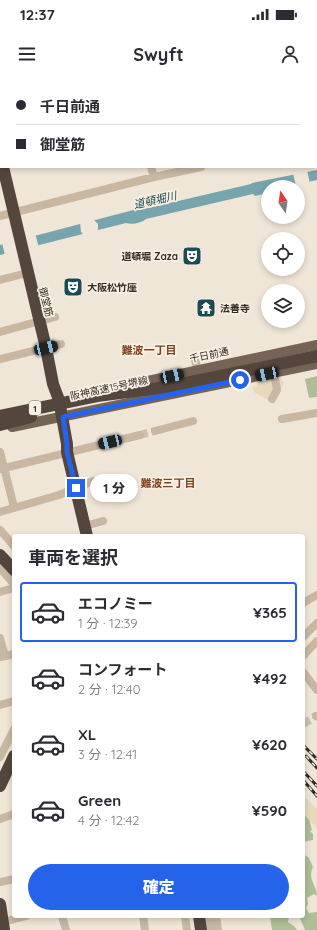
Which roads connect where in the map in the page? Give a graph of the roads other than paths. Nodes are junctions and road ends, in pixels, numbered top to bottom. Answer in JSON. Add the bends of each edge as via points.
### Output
{"nodes":[{"id":1,"x":151,"y":168,"type":"edge"},
{"id":2,"x":196,"y":168,"type":"edge"},
{"id":3,"x":3,"y":175,"type":"edge"},
{"id":4,"x":154,"y":177,"type":"junction"},
{"id":5,"x":10,"y":214,"type":"edge"},
{"id":6,"x":27,"y":273,"type":"junction"},
{"id":7,"x":0,"y":280,"type":"edge"},
{"id":8,"x":55,"y":318,"type":"dead end"},
{"id":9,"x":34,"y":323,"type":"junction"},
{"id":10,"x":0,"y":332,"type":"edge"},
{"id":11,"x":61,"y":344,"type":"dead end"},
{"id":12,"x":317,"y":345,"type":"edge"},
{"id":13,"x":40,"y":349,"type":"junction"},
{"id":14,"x":317,"y":356,"type":"edge"},
{"id":15,"x":0,"y":359,"type":"edge"},
{"id":16,"x":195,"y":360,"type":"dead end"},
{"id":17,"x":317,"y":364,"type":"edge"},
{"id":18,"x":198,"y":370,"type":"junction"},
{"id":19,"x":274,"y":373,"type":"junction"},
{"id":20,"x":167,"y":387,"type":"junction"},
{"id":21,"x":272,"y":399,"type":"dead end"},
{"id":22,"x":59,"y":400,"type":"junction"},
{"id":23,"x":0,"y":412,"type":"edge"},
{"id":24,"x":317,"y":413,"type":"edge"},
{"id":25,"x":0,"y":416,"type":"edge"},
{"id":26,"x":63,"y":417,"type":"junction"},
{"id":27,"x":282,"y":419,"type":"dead end"},
{"id":28,"x":193,"y":422,"type":"dead end"},
{"id":29,"x":0,"y":424,"type":"edge"},
{"id":30,"x":0,"y":430,"type":"edge"},
{"id":31,"x":155,"y":431,"type":"tunnel mouth"},
{"id":32,"x":140,"y":435,"type":"tunnel mouth"},
{"id":33,"x":0,"y":452,"type":"edge"},
{"id":34,"x":67,"y":452,"type":"junction"},
{"id":35,"x":2,"y":468,"type":"edge"},
{"id":36,"x":93,"y":481,"type":"dead end"},
{"id":37,"x":76,"y":488,"type":"junction"},
{"id":38,"x":14,"y":507,"type":"junction"},
{"id":39,"x":0,"y":512,"type":"edge"},
{"id":40,"x":103,"y":521,"type":"dead end"},
{"id":41,"x":0,"y":530,"type":"edge"},
{"id":42,"x":86,"y":531,"type":"edge"},
{"id":43,"x":12,"y":544,"type":"edge"},
{"id":44,"x":0,"y":555,"type":"edge"},
{"id":45,"x":0,"y":568,"type":"edge"},
{"id":46,"x":12,"y":568,"type":"edge"},
{"id":47,"x":12,"y":582,"type":"edge"},
{"id":48,"x":12,"y":589,"type":"edge"},
{"id":49,"x":0,"y":592,"type":"edge"},
{"id":50,"x":317,"y":595,"type":"edge"},
{"id":51,"x":305,"y":602,"type":"edge"},
{"id":52,"x":316,"y":628,"type":"edge"},
{"id":53,"x":305,"y":636,"type":"edge"},
{"id":54,"x":0,"y":638,"type":"edge"},
{"id":55,"x":317,"y":641,"type":"edge"},
{"id":56,"x":12,"y":654,"type":"edge"},
{"id":57,"x":305,"y":654,"type":"edge"},
{"id":58,"x":2,"y":657,"type":"edge"},
{"id":59,"x":305,"y":675,"type":"edge"},
{"id":60,"x":317,"y":690,"type":"edge"},
{"id":61,"x":12,"y":702,"type":"edge"},
{"id":62,"x":0,"y":705,"type":"edge"},
{"id":63,"x":12,"y":735,"type":"edge"},
{"id":64,"x":0,"y":740,"type":"edge"},
{"id":65,"x":5,"y":756,"type":"edge"},
{"id":66,"x":0,"y":786,"type":"edge"},
{"id":67,"x":12,"y":815,"type":"edge"},
{"id":68,"x":0,"y":819,"type":"edge"},
{"id":69,"x":12,"y":879,"type":"edge"},
{"id":70,"x":0,"y":882,"type":"edge"},
{"id":71,"x":0,"y":904,"type":"edge"},
{"id":72,"x":22,"y":918,"type":"edge"},
{"id":73,"x":63,"y":918,"type":"edge"},
{"id":74,"x":143,"y":918,"type":"edge"},
{"id":75,"x":185,"y":918,"type":"edge"},
{"id":76,"x":199,"y":918,"type":"edge"},
{"id":77,"x":209,"y":918,"type":"edge"},
{"id":78,"x":216,"y":918,"type":"edge"},
{"id":79,"x":4,"y":926,"type":"edge"},
{"id":80,"x":66,"y":930,"type":"edge"},
{"id":81,"x":145,"y":930,"type":"edge"},
{"id":82,"x":187,"y":930,"type":"edge"},
{"id":83,"x":201,"y":930,"type":"edge"},
{"id":84,"x":211,"y":930,"type":"edge"},
{"id":85,"x":218,"y":930,"type":"edge"}],
"edges":[{"from":1,"to":4,"type":"street"},
{"from":2,"to":4,"type":"street"},
{"from":3,"to":5,"type":"highway","name":"御堂筋"},
{"from":4,"to":5,"type":"street"},
{"from":5,"to":6,"type":"highway","name":"御堂筋","via":[[17,230]]},
{"from":6,"to":7,"type":"street"},
{"from":6,"to":9,"type":"highway","name":"御堂筋"},
{"from":8,"to":9,"type":"street"},
{"from":9,"to":10,"type":"street"},
{"from":9,"to":13,"type":"highway","name":"御堂筋"},
{"from":11,"to":13,"type":"street"},
{"from":12,"to":18,"type":"main road","name":"千日前通"},
{"from":13,"to":15,"type":"street"},
{"from":13,"to":22,"type":"highway","name":"御堂筋"},
{"from":14,"to":20,"type":"highway","name":"阪神高速15号堺線"},
{"from":16,"to":18,"type":"street"},
{"from":17,"to":19,"type":"main road"},
{"from":18,"to":22,"type":"main road","name":"千日前通"},
{"from":19,"to":21,"type":"street","via":[[277,390]]},
{"from":19,"to":26,"type":"main road"},
{"from":20,"to":25,"type":"highway","number":"1","bridge":true,"via":[[97,396]]},
{"from":20,"to":29,"type":"highway","name":"阪神高速15号堺線","bridge":true},
{"from":22,"to":23,"type":"main road","name":"千日前通"},
{"from":22,"to":26,"type":"highway","name":"御堂筋"},
{"from":24,"to":27,"type":"street"},
{"from":26,"to":30,"type":"main road"},
{"from":26,"to":34,"type":"highway","name":"御堂筋"},
{"from":28,"to":31,"type":"street"},
{"from":32,"to":34,"type":"street"},
{"from":33,"to":35,"type":"street"},
{"from":34,"to":35,"type":"street"},
{"from":34,"to":37,"type":"highway","name":"御堂筋"},
{"from":35,"to":38,"type":"street"},
{"from":36,"to":37,"type":"street"},
{"from":37,"to":38,"type":"street"},
{"from":37,"to":42,"type":"highway","name":"御堂筋"},
{"from":38,"to":39,"type":"street"},
{"from":40,"to":42,"type":"street"},
{"from":41,"to":43,"type":"street"},
{"from":44,"to":46,"type":"highway"},
{"from":45,"to":47,"type":"street"},
{"from":48,"to":49,"type":"street"},
{"from":50,"to":51,"type":"street"},
{"from":52,"to":53,"type":"street"},
{"from":54,"to":58,"type":"street"},
{"from":55,"to":57,"type":"street"},
{"from":56,"to":58,"type":"street"},
{"from":59,"to":60,"type":"street"},
{"from":61,"to":62,"type":"street"},
{"from":63,"to":65,"type":"street"},
{"from":64,"to":65,"type":"street"},
{"from":65,"to":66,"type":"highway","via":[[7,770]]},
{"from":67,"to":68,"type":"street"},
{"from":69,"to":70,"type":"street"},
{"from":71,"to":79,"type":"highway"},
{"from":72,"to":79,"type":"street"},
{"from":73,"to":80,"type":"street"},
{"from":74,"to":81,"type":"street"},
{"from":75,"to":82,"type":"street"},
{"from":76,"to":83,"type":"highway"},
{"from":77,"to":84,"type":"street"},
{"from":78,"to":85,"type":"street"}]}
